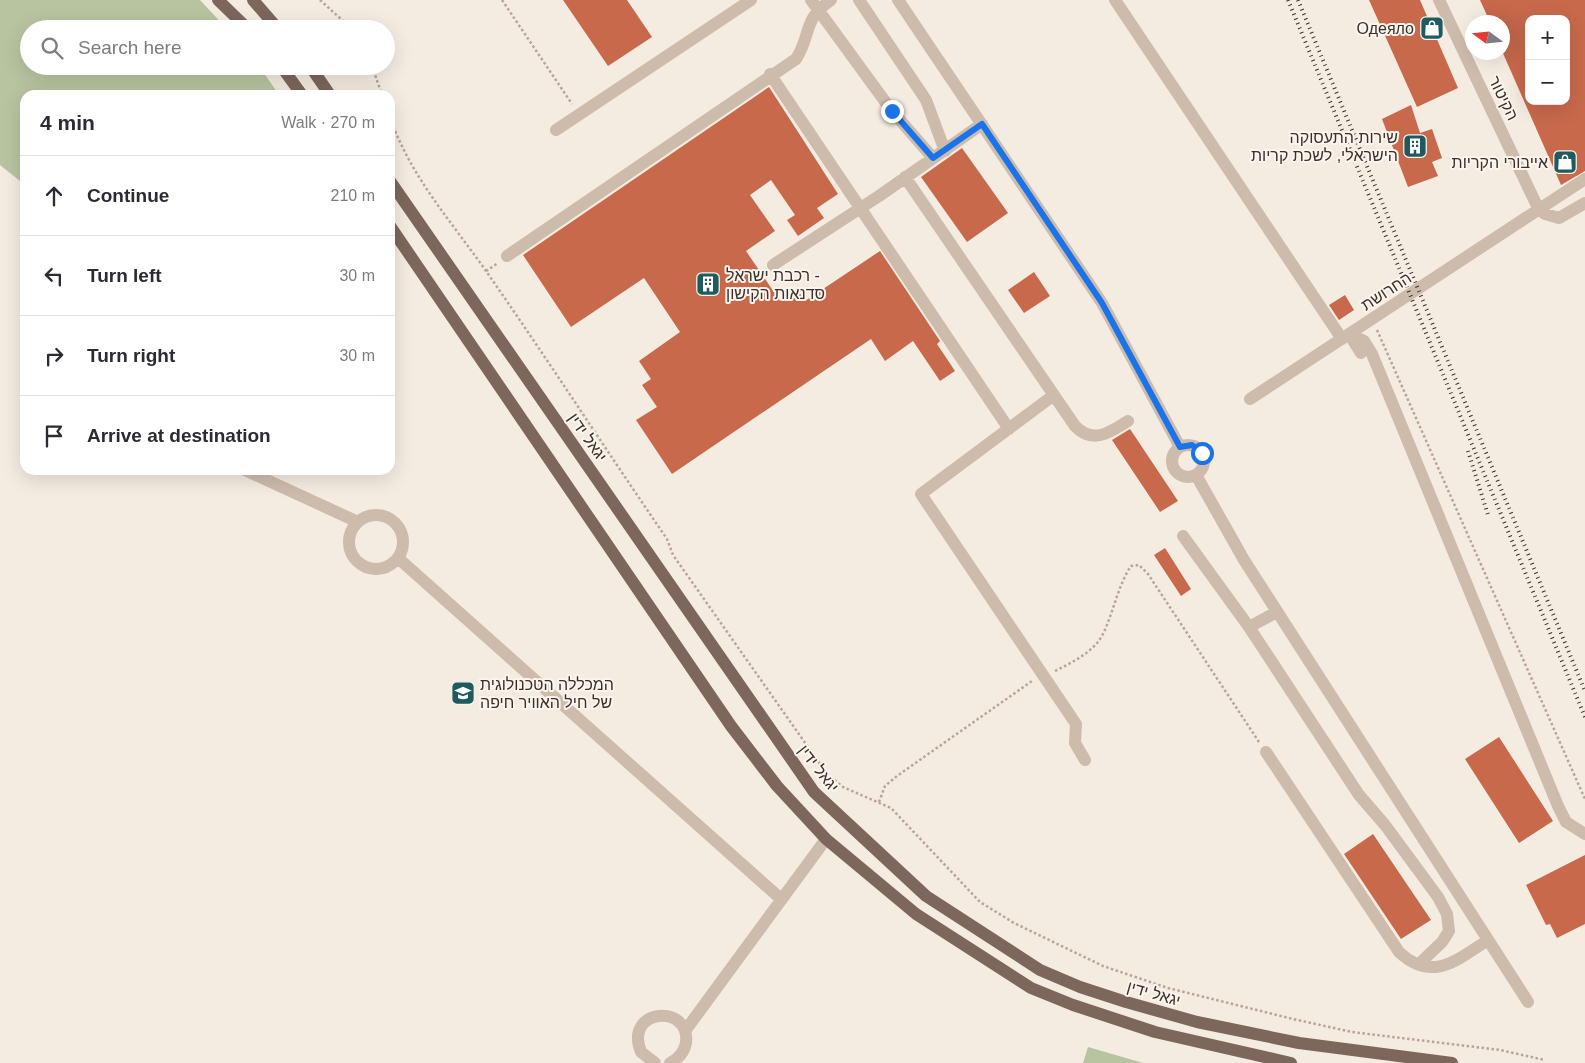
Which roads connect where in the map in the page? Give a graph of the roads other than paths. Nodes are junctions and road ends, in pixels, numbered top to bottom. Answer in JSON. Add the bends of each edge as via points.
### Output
{"nodes":[{"id":1,"x":218,"y":0,"type":"edge"},
{"id":2,"x":253,"y":0,"type":"edge"},
{"id":3,"x":751,"y":0,"type":"edge"},
{"id":4,"x":831,"y":0,"type":"edge"},
{"id":5,"x":858,"y":0,"type":"edge"},
{"id":6,"x":898,"y":0,"type":"edge"},
{"id":7,"x":1115,"y":0,"type":"edge"},
{"id":8,"x":1439,"y":0,"type":"edge"},
{"id":9,"x":814,"y":4,"type":"edge"},
{"id":10,"x":239,"y":20,"type":"edge"},
{"id":11,"x":270,"y":20,"type":"edge"},
{"id":12,"x":770,"y":74,"type":"junction"},
{"id":13,"x":288,"y":75,"type":"edge"},
{"id":14,"x":316,"y":75,"type":"edge"},
{"id":15,"x":298,"y":90,"type":"edge"},
{"id":16,"x":327,"y":90,"type":"edge"},
{"id":17,"x":982,"y":124,"type":"junction"},
{"id":18,"x":556,"y":130,"type":"dead end"},
{"id":19,"x":945,"y":151,"type":"junction"},
{"id":20,"x":933,"y":158,"type":"junction"},
{"id":21,"x":905,"y":177,"type":"junction"},
{"id":22,"x":1585,"y":179,"type":"edge"},
{"id":23,"x":395,"y":188,"type":"edge"},
{"id":24,"x":1585,"y":203,"type":"edge"},
{"id":25,"x":859,"y":209,"type":"junction"},
{"id":26,"x":1539,"y":210,"type":"junction"},
{"id":27,"x":395,"y":233,"type":"edge"},
{"id":28,"x":507,"y":256,"type":"dead end"},
{"id":29,"x":773,"y":265,"type":"dead end"},
{"id":30,"x":1346,"y":336,"type":"junction"},
{"id":31,"x":1361,"y":353,"type":"dead end"},
{"id":32,"x":1054,"y":395,"type":"junction"},
{"id":33,"x":1250,"y":399,"type":"dead end"},
{"id":34,"x":1128,"y":421,"type":"dead end"},
{"id":35,"x":1009,"y":429,"type":"junction"},
{"id":36,"x":1180,"y":447,"type":"junction"},
{"id":37,"x":256,"y":475,"type":"edge"},
{"id":38,"x":1196,"y":475,"type":"junction"},
{"id":39,"x":358,"y":522,"type":"junction"},
{"id":40,"x":1183,"y":536,"type":"dead end"},
{"id":41,"x":398,"y":558,"type":"junction"},
{"id":42,"x":1277,"y":612,"type":"junction"},
{"id":43,"x":1249,"y":627,"type":"junction"},
{"id":44,"x":1266,"y":752,"type":"road end"},
{"id":45,"x":1085,"y":760,"type":"dead end"},
{"id":46,"x":1585,"y":834,"type":"edge"},
{"id":47,"x":826,"y":839,"type":"junction"},
{"id":48,"x":781,"y":899,"type":"junction"},
{"id":49,"x":1488,"y":940,"type":"junction"},
{"id":50,"x":1419,"y":964,"type":"junction"},
{"id":51,"x":1528,"y":1002,"type":"dead end"},
{"id":52,"x":685,"y":1031,"type":"junction"},
{"id":53,"x":675,"y":1062,"type":"edge"},
{"id":54,"x":654,"y":1063,"type":"edge"},
{"id":55,"x":1291,"y":1063,"type":"edge"},
{"id":56,"x":1452,"y":1063,"type":"edge"}],
"edges":[{"from":1,"to":10,"type":"main road"},
{"from":2,"to":11,"type":"main road"},
{"from":3,"to":18,"type":"street"},
{"from":4,"to":9,"type":"street"},
{"from":5,"to":19,"type":"street","via":[[926,100]]},
{"from":6,"to":17,"type":"street"},
{"from":7,"to":30,"type":"street"},
{"from":8,"to":26,"type":"street","name":"הקיטור"},
{"from":9,"to":12,"type":"street","via":[[802,49],[796,58]]},
{"from":9,"to":20,"type":"street","via":[[892,111]]},
{"from":12,"to":25,"type":"street"},
{"from":12,"to":28,"type":"street"},
{"from":13,"to":15,"type":"main road"},
{"from":14,"to":16,"type":"main road"},
{"from":17,"to":19,"type":"street"},
{"from":17,"to":36,"type":"street","via":[[1102,303]]},
{"from":19,"to":20,"type":"street"},
{"from":20,"to":21,"type":"street"},
{"from":21,"to":25,"type":"street"},
{"from":21,"to":32,"type":"street"},
{"from":22,"to":26,"type":"street","name":"החרושת"},
{"from":23,"to":56,"type":"main road","name":"יגאל ידין","via":[[814,792],[926,896],[1040,970],[1080,988],[1251,1034]]},
{"from":24,"to":26,"type":"street","via":[[1559,218]]},
{"from":25,"to":29,"type":"street"},
{"from":25,"to":35,"type":"street"},
{"from":26,"to":30,"type":"street","name":"החרושת"},
{"from":27,"to":47,"type":"main road","via":[[731,726],[777,786]]},
{"from":30,"to":31,"type":"street"},
{"from":30,"to":33,"type":"street","name":"החרושת"},
{"from":30,"to":46,"type":"street","via":[[1364,341],[1372,354],[1558,806],[1566,822]]},
{"from":32,"to":34,"type":"street","via":[[1084,434],[1108,434]]},
{"from":32,"to":35,"type":"street"},
{"from":35,"to":45,"type":"street","via":[[921,494],[1076,724],[1074,743]]},
{"from":36,"to":38,"type":"street","via":[[1172,457],[1174,469],[1184,476]]},
{"from":36,"to":38,"type":"street","via":[[1192,445],[1202,453],[1204,465]]},
{"from":37,"to":39,"type":"street"},
{"from":38,"to":42,"type":"street"},
{"from":39,"to":41,"type":"street","via":[[373,515],[390,519],[403,541]]},
{"from":39,"to":41,"type":"street","via":[[349,538],[349,547],[358,563],[374,569],[384,568]]},
{"from":40,"to":43,"type":"street"},
{"from":41,"to":48,"type":"street"},
{"from":42,"to":43,"type":"street"},
{"from":42,"to":49,"type":"street"},
{"from":43,"to":50,"type":"street","via":[[1359,796],[1385,825],[1447,914],[1449,931]]},
{"from":44,"to":50,"type":"street","via":[[1399,952]]},
{"from":47,"to":48,"type":"street"},
{"from":47,"to":55,"type":"main road","via":[[916,914],[1032,988],[1155,1032]]},
{"from":48,"to":52,"type":"street"},
{"from":49,"to":50,"type":"street","via":[[1445,967],[1435,969]]},
{"from":49,"to":51,"type":"street"},
{"from":52,"to":53,"type":"street","via":[[685,1047]]},
{"from":52,"to":54,"type":"street","via":[[681,1024],[667,1016],[659,1015],[645,1022],[640,1029],[638,1045],[646,1058]]}]}
